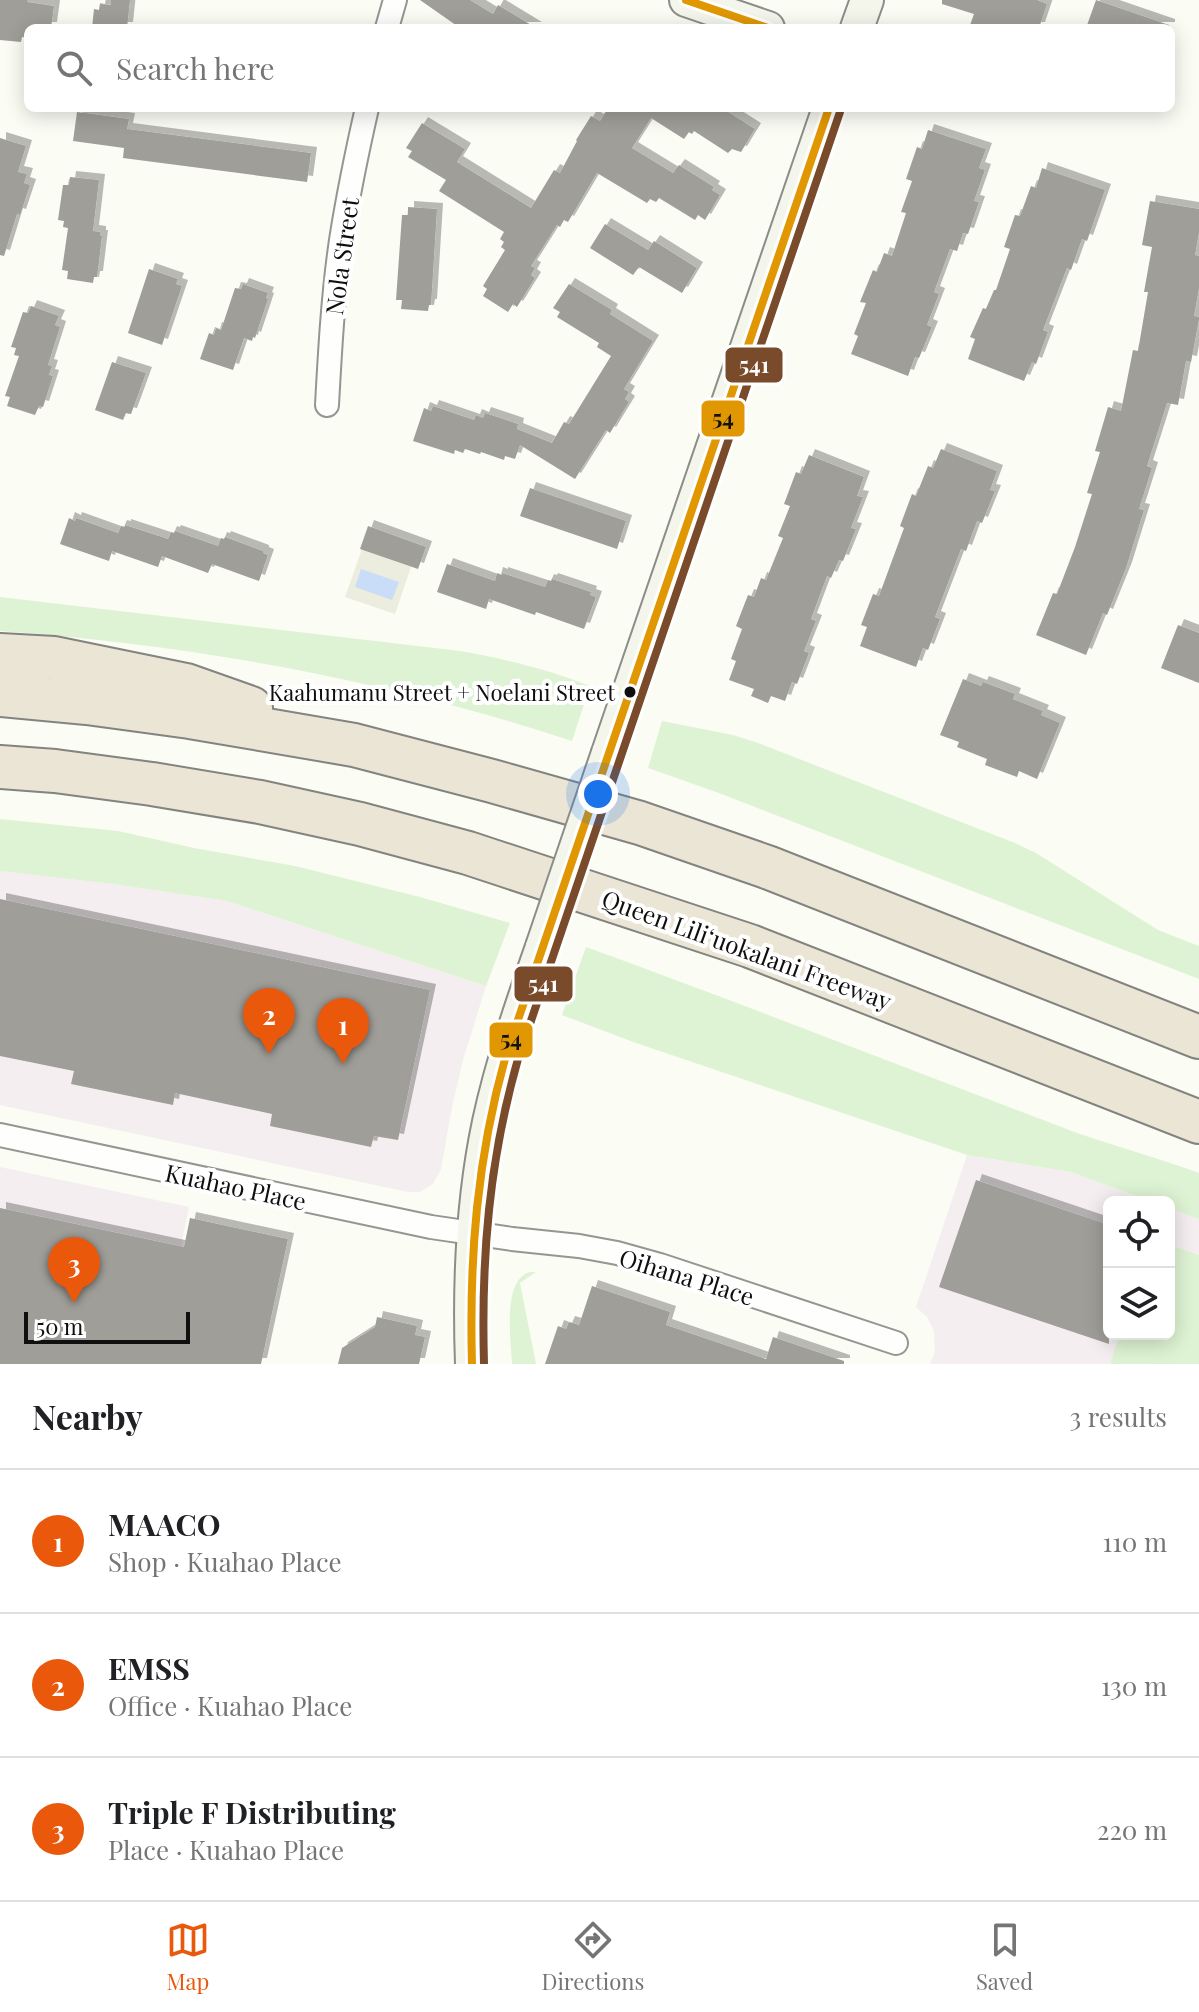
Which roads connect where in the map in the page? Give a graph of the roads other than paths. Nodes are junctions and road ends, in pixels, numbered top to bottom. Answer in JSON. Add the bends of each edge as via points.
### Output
{"nodes":[{"id":1,"x":395,"y":0,"type":"edge"},
{"id":2,"x":686,"y":0,"type":"edge"},
{"id":3,"x":867,"y":0,"type":"edge"},
{"id":4,"x":388,"y":24,"type":"edge"},
{"id":5,"x":756,"y":24,"type":"edge"},
{"id":6,"x":858,"y":24,"type":"edge"},
{"id":7,"x":366,"y":112,"type":"edge"},
{"id":8,"x":828,"y":112,"type":"edge"},
{"id":9,"x":327,"y":405,"type":"dead end"},
{"id":10,"x":0,"y":655,"type":"edge"},
{"id":11,"x":0,"y":695,"type":"edge"},
{"id":12,"x":354,"y":745,"type":"junction"},
{"id":13,"x":0,"y":767,"type":"edge"},
{"id":14,"x":1199,"y":1037,"type":"edge"},
{"id":15,"x":1199,"y":1122,"type":"edge"},
{"id":16,"x":0,"y":1135,"type":"edge"},
{"id":17,"x":473,"y":1233,"type":"junction"},
{"id":18,"x":896,"y":1343,"type":"dead end"},
{"id":19,"x":472,"y":1364,"type":"edge"}],
"edges":[{"from":1,"to":4,"type":"street"},
{"from":2,"to":5,"type":"street"},
{"from":3,"to":6,"type":"street"},
{"from":7,"to":9,"type":"street","name":"Nola Street","via":[[341,244]]},
{"from":8,"to":17,"type":"street","bridge":true,"via":[[504,1064],[489,1121]]},
{"from":10,"to":12,"type":"highway","via":[[54,658],[186,685]]},
{"from":11,"to":12,"type":"highway","via":[[190,717]]},
{"from":12,"to":14,"type":"highway","via":[[640,823],[767,867]]},
{"from":13,"to":15,"type":"highway","name":"Queen Liliʻuokalani Freeway","via":[[260,802],[468,853],[750,946]]},
{"from":16,"to":17,"type":"street","name":"Kuahao Place"},
{"from":17,"to":18,"type":"street","name":"Oihana Place","via":[[617,1253]]},
{"from":17,"to":19,"type":"street"}]}
